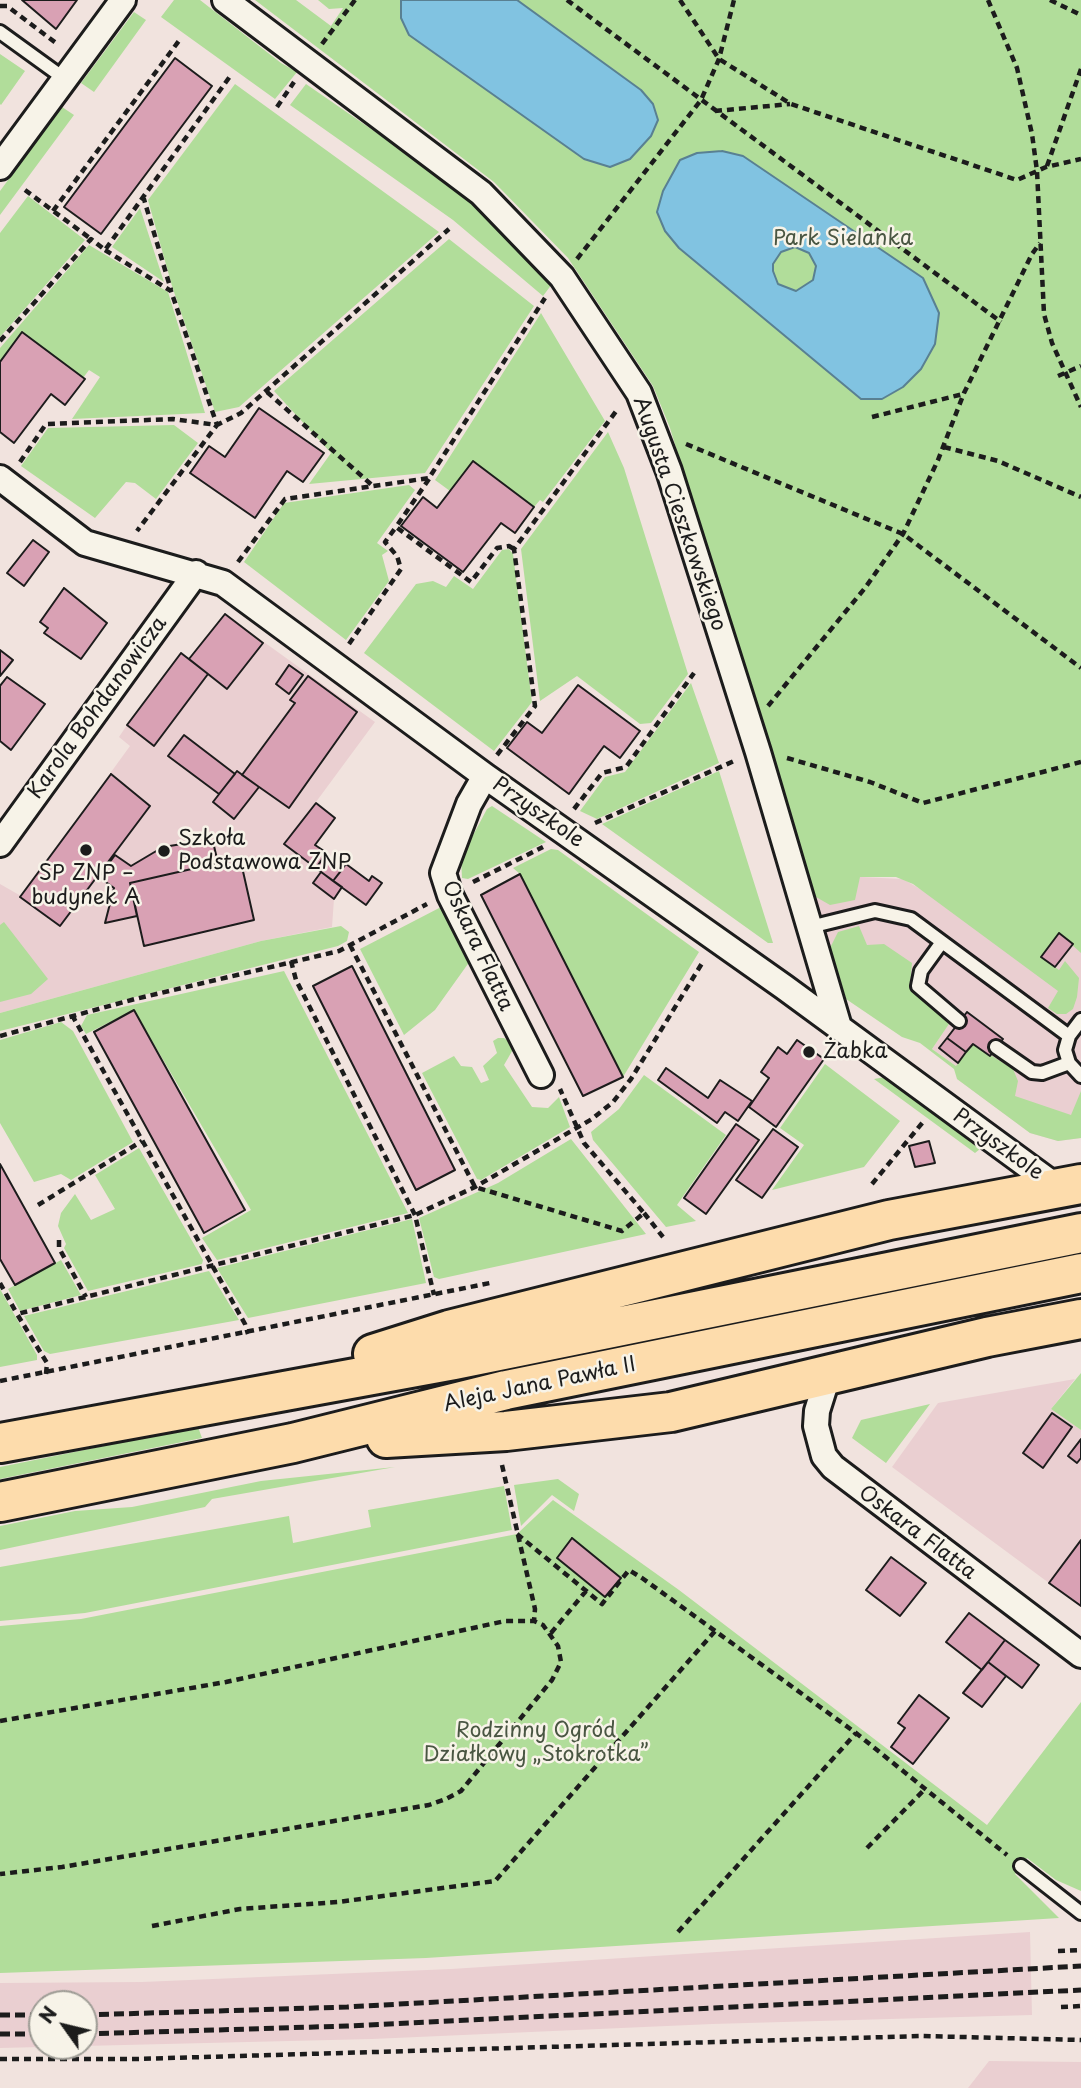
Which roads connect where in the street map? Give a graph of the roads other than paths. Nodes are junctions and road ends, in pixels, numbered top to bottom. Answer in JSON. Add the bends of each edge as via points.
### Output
{"nodes":[{"id":1,"x":123,"y":0,"type":"edge"},
{"id":2,"x":225,"y":0,"type":"edge"},
{"id":3,"x":0,"y":32,"type":"edge"},
{"id":4,"x":65,"y":79,"type":"junction"},
{"id":5,"x":0,"y":167,"type":"edge"},
{"id":6,"x":2,"y":480,"type":"edge"},
{"id":7,"x":196,"y":573,"type":"junction"},
{"id":8,"x":485,"y":776,"type":"junction"},
{"id":9,"x":0,"y":844,"type":"edge"},
{"id":10,"x":810,"y":927,"type":"junction"},
{"id":11,"x":942,"y":943,"type":"junction"},
{"id":12,"x":1081,"y":1020,"type":"edge"},
{"id":13,"x":960,"y":1021,"type":"dead end"},
{"id":14,"x":839,"y":1027,"type":"junction"},
{"id":15,"x":1069,"y":1036,"type":"junction"},
{"id":16,"x":996,"y":1047,"type":"dead end"},
{"id":17,"x":1069,"y":1063,"type":"junction"},
{"id":18,"x":541,"y":1075,"type":"dead end"},
{"id":19,"x":1081,"y":1076,"type":"edge"},
{"id":20,"x":1069,"y":1186,"type":"edge"},
{"id":21,"x":1081,"y":1233,"type":"edge"},
{"id":22,"x":1081,"y":1273,"type":"edge"},
{"id":23,"x":1081,"y":1319,"type":"edge"},
{"id":24,"x":828,"y":1376,"type":"junction"},
{"id":25,"x":224,"y":1400,"type":"junction"},
{"id":26,"x":0,"y":1443,"type":"edge"},
{"id":27,"x":293,"y":1443,"type":"junction"},
{"id":28,"x":0,"y":1502,"type":"edge"},
{"id":29,"x":1081,"y":1655,"type":"edge"},
{"id":30,"x":1021,"y":1866,"type":"road end"},
{"id":31,"x":1081,"y":1913,"type":"edge"}],
"edges":[{"from":1,"to":4,"type":"street"},
{"from":2,"to":10,"type":"street","name":"Augusta Cieszkowskiego","via":[[481,193],[562,277],[636,388],[758,752]]},
{"from":3,"to":4,"type":"lane"},
{"from":4,"to":5,"type":"street"},
{"from":6,"to":7,"type":"street","name":"Przyszkole","via":[[85,543]]},
{"from":7,"to":8,"type":"street","name":"Przyszkole","via":[[223,583]]},
{"from":7,"to":9,"type":"street","name":"Karola Bohdanowicza"},
{"from":8,"to":14,"type":"street","name":"Przyszkole","via":[[571,824]]},
{"from":8,"to":18,"type":"street","name":"Oskara Flatta","via":[[469,804],[443,873]]},
{"from":10,"to":11,"type":"lane","via":[[858,913],[887,912],[911,919]]},
{"from":10,"to":14,"type":"street","name":"Augusta Cieszkowskiego"},
{"from":11,"to":13,"type":"lane","via":[[921,971],[918,986]]},
{"from":11,"to":15,"type":"lane"},
{"from":12,"to":15,"type":"lane"},
{"from":14,"to":20,"type":"street","name":"Przyszkole"},
{"from":15,"to":17,"type":"lane","via":[[1065,1050]]},
{"from":16,"to":17,"type":"lane","via":[[1032,1072]]},
{"from":17,"to":19,"type":"lane"},
{"from":20,"to":25,"type":"main road","via":[[889,1220],[602,1291],[449,1330]]},
{"from":21,"to":25,"type":"main road","name":"Aleja Jana Pawła II","via":[[467,1357]]},
{"from":22,"to":27,"type":"main road","name":"Aleja Jana Pawła II","via":[[506,1390]]},
{"from":23,"to":24,"type":"main road"},
{"from":24,"to":27,"type":"main road","via":[[657,1413],[506,1431]]},
{"from":24,"to":29,"type":"street","name":"Oskara Flatta","via":[[816,1426],[824,1456],[833,1468]]},
{"from":25,"to":26,"type":"main road","name":"Aleja Jana Pawła II"},
{"from":27,"to":28,"type":"main road","name":"Aleja Jana Pawła II"},
{"from":30,"to":31,"type":"lane"}]}
